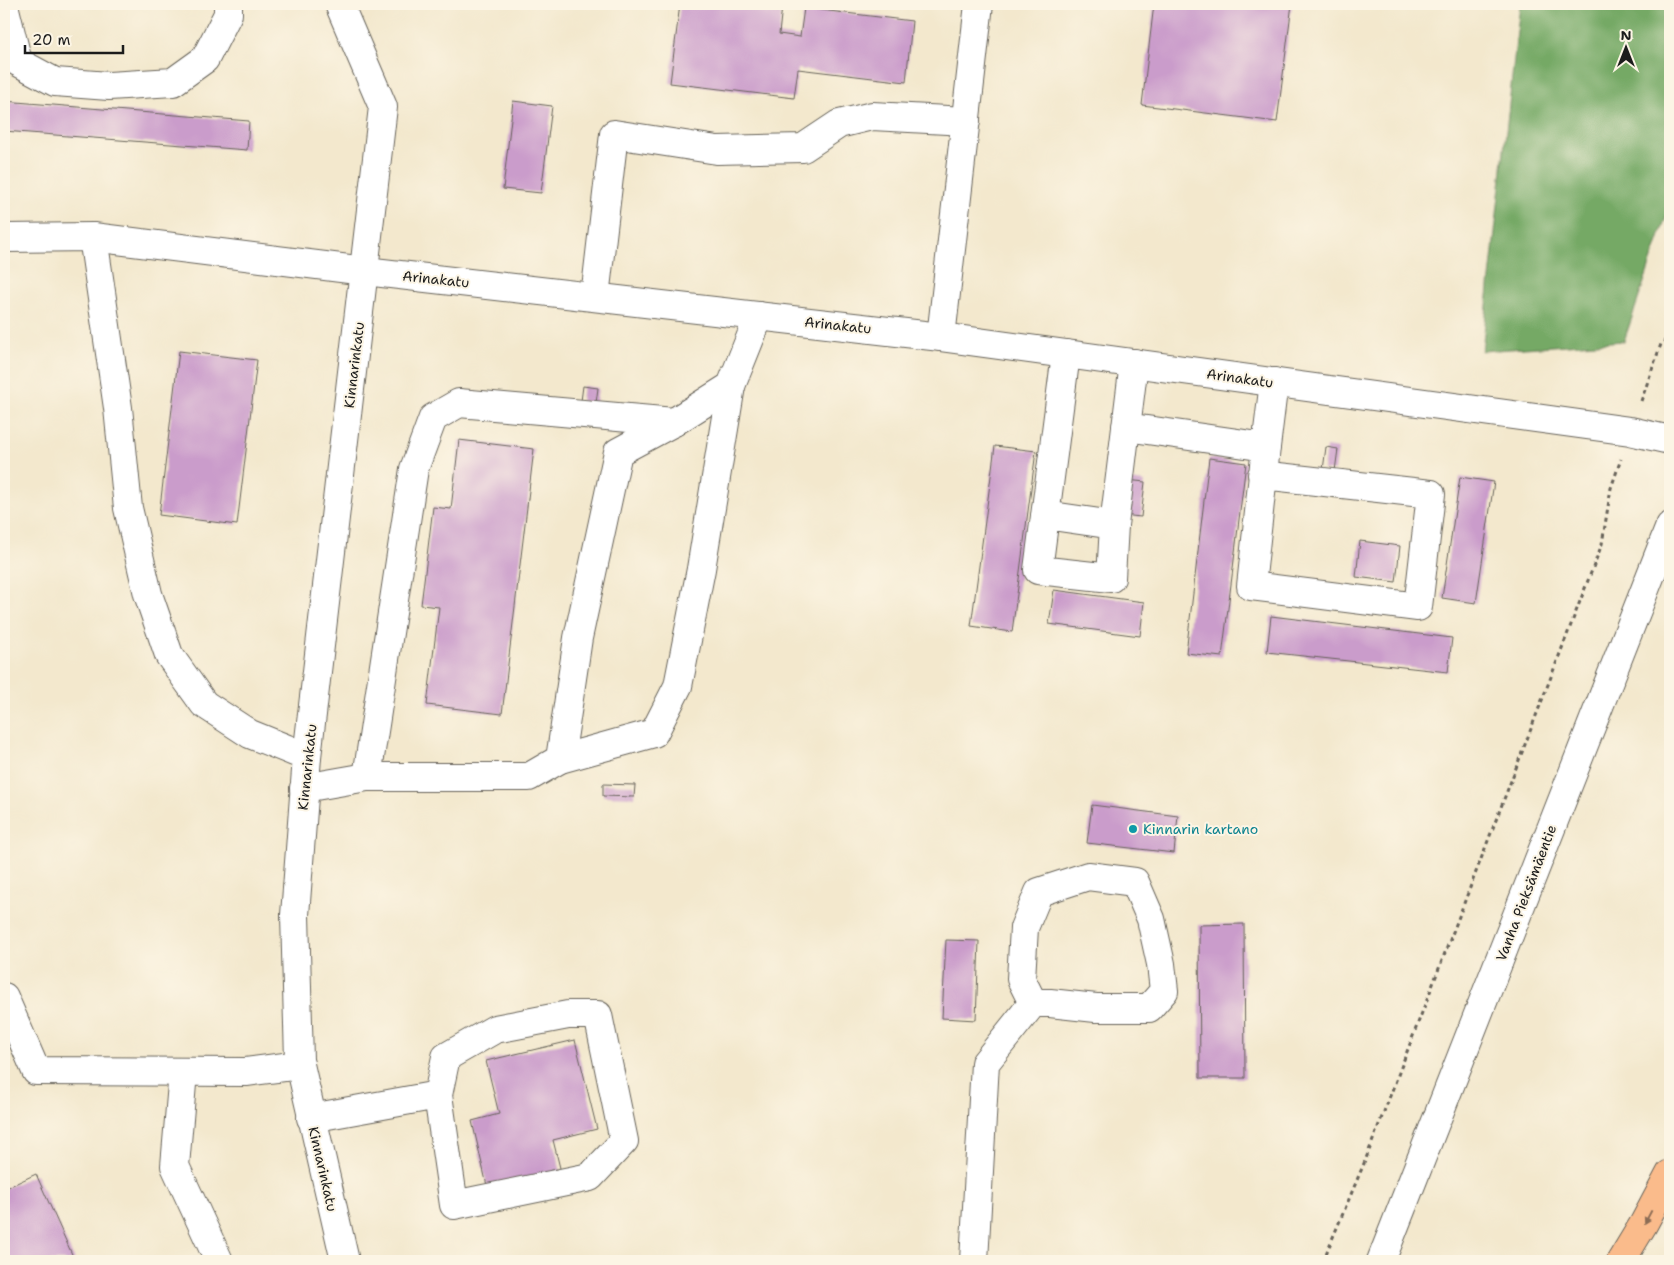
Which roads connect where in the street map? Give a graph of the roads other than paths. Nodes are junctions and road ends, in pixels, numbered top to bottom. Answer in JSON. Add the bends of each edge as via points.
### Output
{"nodes":[{"id":1,"x":228,"y":4,"type":"edge"},
{"id":2,"x":338,"y":4,"type":"edge"},
{"id":3,"x":979,"y":4,"type":"edge"},
{"id":4,"x":4,"y":5,"type":"edge"},
{"id":5,"x":966,"y":121,"type":"junction"},
{"id":6,"x":93,"y":237,"type":"junction"},
{"id":7,"x":4,"y":238,"type":"edge"},
{"id":8,"x":365,"y":271,"type":"junction"},
{"id":9,"x":595,"y":297,"type":"junction"},
{"id":10,"x":758,"y":316,"type":"junction"},
{"id":11,"x":941,"y":337,"type":"junction"},
{"id":12,"x":1066,"y":354,"type":"junction"},
{"id":13,"x":1134,"y":363,"type":"junction"},
{"id":14,"x":1274,"y":382,"type":"junction"},
{"id":15,"x":731,"y":386,"type":"junction"},
{"id":16,"x":674,"y":422,"type":"junction"},
{"id":17,"x":1126,"y":427,"type":"junction"},
{"id":18,"x":1670,"y":440,"type":"edge"},
{"id":19,"x":1266,"y":447,"type":"junction"},
{"id":20,"x":1262,"y":475,"type":"junction"},
{"id":21,"x":1045,"y":515,"type":"junction"},
{"id":22,"x":1114,"y":525,"type":"junction"},
{"id":23,"x":1670,"y":526,"type":"edge"},
{"id":24,"x":307,"y":757,"type":"junction"},
{"id":25,"x":560,"y":759,"type":"junction"},
{"id":26,"x":367,"y":777,"type":"junction"},
{"id":27,"x":304,"y":788,"type":"junction"},
{"id":28,"x":1033,"y":1003,"type":"junction"},
{"id":29,"x":6,"y":1010,"type":"edge"},
{"id":30,"x":300,"y":1065,"type":"junction"},
{"id":31,"x":183,"y":1072,"type":"junction"},
{"id":32,"x":438,"y":1094,"type":"junction"},
{"id":33,"x":311,"y":1118,"type":"junction"},
{"id":34,"x":1670,"y":1174,"type":"edge"},
{"id":35,"x":219,"y":1261,"type":"edge"},
{"id":36,"x":345,"y":1261,"type":"edge"},
{"id":37,"x":974,"y":1261,"type":"edge"},
{"id":38,"x":1381,"y":1261,"type":"edge"},
{"id":39,"x":1622,"y":1261,"type":"edge"}],
"edges":[{"from":1,"to":4,"type":"street","via":[[228,14],[204,59],[173,82],[109,86],[55,82],[18,62]]},
{"from":2,"to":8,"type":"street","name":"Kinnarinkatu","via":[[383,107]]},
{"from":3,"to":5,"type":"street"},
{"from":5,"to":9,"type":"street","via":[[872,116],[839,124],[803,148],[717,150],[614,134]]},
{"from":5,"to":11,"type":"street"},
{"from":6,"to":7,"type":"street","name":"Arinakatu"},
{"from":6,"to":8,"type":"street","name":"Arinakatu"},
{"from":6,"to":24,"type":"street","via":[[128,508],[148,594],[169,655],[204,704],[250,734]]},
{"from":8,"to":9,"type":"street","name":"Arinakatu"},
{"from":8,"to":24,"type":"street","name":"Kinnarinkatu"},
{"from":9,"to":10,"type":"street","name":"Arinakatu"},
{"from":10,"to":11,"type":"street","name":"Arinakatu"},
{"from":10,"to":15,"type":"street"},
{"from":11,"to":12,"type":"street","name":"Arinakatu"},
{"from":12,"to":13,"type":"street","name":"Arinakatu"},
{"from":12,"to":21,"type":"street"},
{"from":13,"to":14,"type":"street","name":"Arinakatu"},
{"from":13,"to":17,"type":"street"},
{"from":14,"to":18,"type":"street","name":"Arinakatu","via":[[1630,431]]},
{"from":14,"to":19,"type":"street"},
{"from":15,"to":16,"type":"street"},
{"from":15,"to":25,"type":"street","via":[[678,686],[654,733]]},
{"from":16,"to":25,"type":"street","via":[[618,452],[578,638]]},
{"from":16,"to":26,"type":"street","via":[[459,403],[433,418],[414,469]]},
{"from":17,"to":19,"type":"street"},
{"from":17,"to":22,"type":"street"},
{"from":19,"to":20,"type":"street"},
{"from":20,"to":20,"type":"street","via":[[1251,586],[1418,607],[1431,494]]},
{"from":21,"to":22,"type":"street"},
{"from":21,"to":22,"type":"street","via":[[1038,570],[1111,578]]},
{"from":23,"to":38,"type":"street","name":"Vanha Pieksämäentie"},
{"from":24,"to":27,"type":"street","name":"Kinnarinkatu"},
{"from":25,"to":26,"type":"street","via":[[529,777]]},
{"from":26,"to":27,"type":"street"},
{"from":27,"to":30,"type":"street","name":"Kinnarinkatu","via":[[295,915]]},
{"from":28,"to":28,"type":"street","via":[[1149,1008],[1164,991],[1151,919],[1135,882],[1088,876],[1039,892],[1024,928],[1021,979]]},
{"from":28,"to":37,"type":"street","via":[[985,1063]]},
{"from":29,"to":31,"type":"street","via":[[36,1071]]},
{"from":30,"to":31,"type":"street","via":[[246,1072]]},
{"from":30,"to":33,"type":"street","name":"Kinnarinkatu"},
{"from":31,"to":35,"type":"street","via":[[175,1166]]},
{"from":32,"to":32,"type":"street","via":[[446,1057],[495,1029],[568,1015],[598,1015],[624,1141],[590,1177],[454,1205]]},
{"from":32,"to":33,"type":"street"},
{"from":33,"to":36,"type":"street","name":"Kinnarinkatu"},
{"from":34,"to":39,"type":"highway","one_way":true}]}
